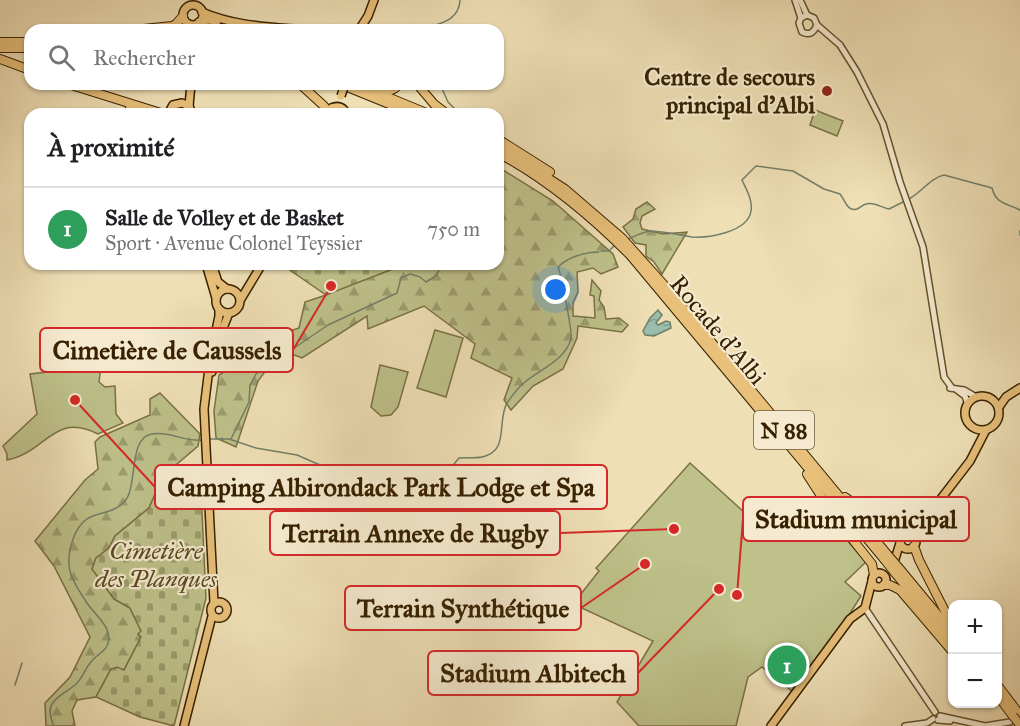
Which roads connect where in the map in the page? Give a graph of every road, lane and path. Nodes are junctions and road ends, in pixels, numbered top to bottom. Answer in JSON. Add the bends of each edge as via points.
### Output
{"nodes":[{"id":1,"x":374,"y":0,"type":"edge"},
{"id":2,"x":795,"y":0,"type":"edge"},
{"id":3,"x":800,"y":0,"type":"edge"},
{"id":4,"x":188,"y":3,"type":"edge"},
{"id":5,"x":196,"y":3,"type":"edge"},
{"id":6,"x":202,"y":12,"type":"junction"},
{"id":7,"x":368,"y":16,"type":"junction"},
{"id":8,"x":804,"y":17,"type":"junction"},
{"id":9,"x":191,"y":24,"type":"edge"},
{"id":10,"x":233,"y":24,"type":"edge"},
{"id":11,"x":248,"y":24,"type":"edge"},
{"id":12,"x":363,"y":24,"type":"edge"},
{"id":13,"x":367,"y":24,"type":"edge"},
{"id":14,"x":816,"y":28,"type":"junction"},
{"id":15,"x":0,"y":42,"type":"edge"},
{"id":16,"x":24,"y":42,"type":"edge"},
{"id":17,"x":0,"y":48,"type":"edge"},
{"id":18,"x":24,"y":48,"type":"edge"},
{"id":19,"x":0,"y":59,"type":"edge"},
{"id":20,"x":24,"y":68,"type":"edge"},
{"id":21,"x":83,"y":90,"type":"edge"},
{"id":22,"x":87,"y":90,"type":"edge"},
{"id":23,"x":186,"y":90,"type":"edge"},
{"id":24,"x":189,"y":90,"type":"edge"},
{"id":25,"x":307,"y":90,"type":"edge"},
{"id":26,"x":343,"y":90,"type":"edge"},
{"id":27,"x":355,"y":90,"type":"edge"},
{"id":28,"x":371,"y":90,"type":"edge"},
{"id":29,"x":422,"y":90,"type":"edge"},
{"id":30,"x":178,"y":103,"type":"junction"},
{"id":31,"x":189,"y":106,"type":"joint"},
{"id":32,"x":130,"y":108,"type":"edge"},
{"id":33,"x":146,"y":108,"type":"edge"},
{"id":34,"x":170,"y":108,"type":"edge"},
{"id":35,"x":325,"y":108,"type":"edge"},
{"id":36,"x":341,"y":108,"type":"edge"},
{"id":37,"x":399,"y":108,"type":"edge"},
{"id":38,"x":414,"y":108,"type":"edge"},
{"id":39,"x":439,"y":108,"type":"edge"},
{"id":40,"x":504,"y":143,"type":"edge"},
{"id":41,"x":504,"y":150,"type":"edge"},
{"id":42,"x":504,"y":157,"type":"edge"},
{"id":43,"x":622,"y":238,"type":"junction"},
{"id":44,"x":208,"y":270,"type":"edge"},
{"id":45,"x":214,"y":270,"type":"edge"},
{"id":46,"x":256,"y":270,"type":"edge"},
{"id":47,"x":257,"y":270,"type":"edge"},
{"id":48,"x":660,"y":286,"type":"junction"},
{"id":49,"x":227,"y":289,"type":"junction"},
{"id":50,"x":236,"y":291,"type":"junction"},
{"id":51,"x":216,"y":298,"type":"junction"},
{"id":52,"x":240,"y":299,"type":"junction"},
{"id":53,"x":219,"y":309,"type":"junction"},
{"id":54,"x":232,"y":313,"type":"junction"},
{"id":55,"x":954,"y":388,"type":"junction"},
{"id":56,"x":1020,"y":388,"type":"edge"},
{"id":57,"x":976,"y":397,"type":"junction"},
{"id":58,"x":1006,"y":397,"type":"junction"},
{"id":59,"x":994,"y":399,"type":"junction"},
{"id":60,"x":968,"y":404,"type":"junction"},
{"id":61,"x":999,"y":407,"type":"junction"},
{"id":62,"x":975,"y":429,"type":"junction"},
{"id":63,"x":986,"y":430,"type":"junction"},
{"id":64,"x":205,"y":432,"type":"junction"},
{"id":65,"x":978,"y":446,"type":"junction"},
{"id":66,"x":791,"y":448,"type":"junction"},
{"id":67,"x":834,"y":490,"type":"junction"},
{"id":68,"x":920,"y":526,"type":"junction"},
{"id":69,"x":907,"y":533,"type":"junction"},
{"id":70,"x":909,"y":544,"type":"junction"},
{"id":71,"x":885,"y":557,"type":"junction"},
{"id":72,"x":897,"y":570,"type":"junction"},
{"id":73,"x":877,"y":581,"type":"junction"},
{"id":74,"x":217,"y":603,"type":"junction"},
{"id":75,"x":865,"y":608,"type":"junction"},
{"id":76,"x":948,"y":617,"type":"edge"},
{"id":77,"x":213,"y":619,"type":"junction"},
{"id":78,"x":948,"y":627,"type":"edge"},
{"id":79,"x":948,"y":637,"type":"edge"},
{"id":80,"x":948,"y":646,"type":"edge"},
{"id":81,"x":1002,"y":697,"type":"edge"},
{"id":82,"x":937,"y":717,"type":"junction"},
{"id":83,"x":1014,"y":718,"type":"edge"},
{"id":84,"x":1020,"y":725,"type":"edge"},
{"id":85,"x":184,"y":726,"type":"edge"},
{"id":86,"x":771,"y":726,"type":"edge"},
{"id":87,"x":905,"y":726,"type":"edge"}],
"edges":[{"from":1,"to":7,"type":"main road"},
{"from":2,"to":8,"type":"street"},
{"from":3,"to":8,"type":"street"},
{"from":4,"to":5,"type":"main road"},
{"from":4,"to":9,"type":"main road","via":[[183,11]]},
{"from":5,"to":6,"type":"main road"},
{"from":6,"to":9,"type":"main road","via":[[202,18]]},
{"from":6,"to":11,"type":"main road"},
{"from":7,"to":12,"type":"main road"},
{"from":7,"to":13,"type":"main road"},
{"from":8,"to":14,"type":"street","via":[[814,18]]},
{"from":8,"to":14,"type":"street","via":[[799,27],[802,32],[810,33]]},
{"from":9,"to":10,"type":"main road","via":[[208,20]]},
{"from":14,"to":55,"type":"street","via":[[840,45],[883,124],[922,243],[942,379]]},
{"from":15,"to":16,"type":"highway"},
{"from":17,"to":18,"type":"highway"},
{"from":19,"to":20,"type":"highway"},
{"from":21,"to":32,"type":"highway"},
{"from":22,"to":33,"type":"highway"},
{"from":23,"to":30,"type":"main road"},
{"from":24,"to":31,"type":"main road"},
{"from":25,"to":35,"type":"highway"},
{"from":26,"to":36,"type":"main road","bridge":true},
{"from":27,"to":37,"type":"highway"},
{"from":28,"to":38,"type":"highway"},
{"from":29,"to":39,"type":"highway"},
{"from":30,"to":31,"type":"main road"},
{"from":30,"to":34,"type":"main road"},
{"from":40,"to":43,"type":"highway","via":[[573,190]]},
{"from":41,"to":43,"type":"highway","name":"Rocade d'Albi","number":"N 88","via":[[566,189]]},
{"from":42,"to":48,"type":"highway","name":"Rocade d'Albi","number":"N 88","via":[[584,211]]},
{"from":43,"to":48,"type":"highway","name":"Rocade d'Albi","number":"N 88"},
{"from":44,"to":51,"type":"main road"},
{"from":45,"to":49,"type":"main road","via":[[218,282]]},
{"from":46,"to":50,"type":"main road"},
{"from":47,"to":52,"type":"main road"},
{"from":48,"to":66,"type":"highway","name":"Rocade d'Albi","number":"N 88"},
{"from":48,"to":67,"type":"highway","name":"Rocade d'Albi","number":"N 88"},
{"from":49,"to":50,"type":"main road"},
{"from":49,"to":51,"type":"main road"},
{"from":50,"to":52,"type":"main road"},
{"from":51,"to":53,"type":"main road"},
{"from":52,"to":54,"type":"main road","via":[[240,306]]},
{"from":53,"to":54,"type":"main road"},
{"from":53,"to":64,"type":"main road","via":[[206,386]]},
{"from":54,"to":64,"type":"main road","via":[[215,359]]},
{"from":55,"to":57,"type":"street"},
{"from":55,"to":60,"type":"street","via":[[965,396]]},
{"from":56,"to":58,"type":"main road"},
{"from":57,"to":59,"type":"main road"},
{"from":57,"to":60,"type":"main road"},
{"from":58,"to":59,"type":"main road"},
{"from":58,"to":61,"type":"main road"},
{"from":59,"to":61,"type":"main road"},
{"from":60,"to":62,"type":"main road","via":[[967,422]]},
{"from":61,"to":63,"type":"main road","via":[[997,422]]},
{"from":62,"to":63,"type":"main road"},
{"from":62,"to":65,"type":"main road"},
{"from":63,"to":65,"type":"main road"},
{"from":64,"to":74,"type":"main road"},
{"from":65,"to":68,"type":"main road"},
{"from":66,"to":71,"type":"highway","name":"Rocade d'Albi","number":"N 88"},
{"from":66,"to":73,"type":"highway","via":[[834,516],[872,564]]},
{"from":67,"to":69,"type":"highway","via":[[892,531]]},
{"from":67,"to":71,"type":"highway","name":"Rocade d'Albi","number":"N 88"},
{"from":68,"to":69,"type":"main road"},
{"from":68,"to":70,"type":"main road"},
{"from":69,"to":70,"type":"main road"},
{"from":69,"to":70,"type":"main road","via":[[901,538]]},
{"from":70,"to":76,"type":"highway"},
{"from":71,"to":72,"type":"highway","name":"Rocade d'Albi","number":"N 88","bridge":true},
{"from":72,"to":78,"type":"highway","name":"Rocade d'Albi","number":"N 88"},
{"from":72,"to":79,"type":"highway","name":"Rocade d'Albi","number":"N 88"},
{"from":73,"to":75,"type":"main road"},
{"from":73,"to":80,"type":"highway","via":[[900,590]]},
{"from":74,"to":77,"type":"main road","via":[[211,608]]},
{"from":74,"to":77,"type":"main road","via":[[226,606],[226,613]]},
{"from":75,"to":82,"type":"street"},
{"from":75,"to":86,"type":"main road","via":[[850,619]]},
{"from":77,"to":85,"type":"main road"},
{"from":81,"to":83,"type":"highway"},
{"from":82,"to":83,"type":"street","via":[[990,726]]},
{"from":82,"to":87,"type":"street","via":[[927,723]]},
{"from":83,"to":84,"type":"highway","bridge":true}]}
